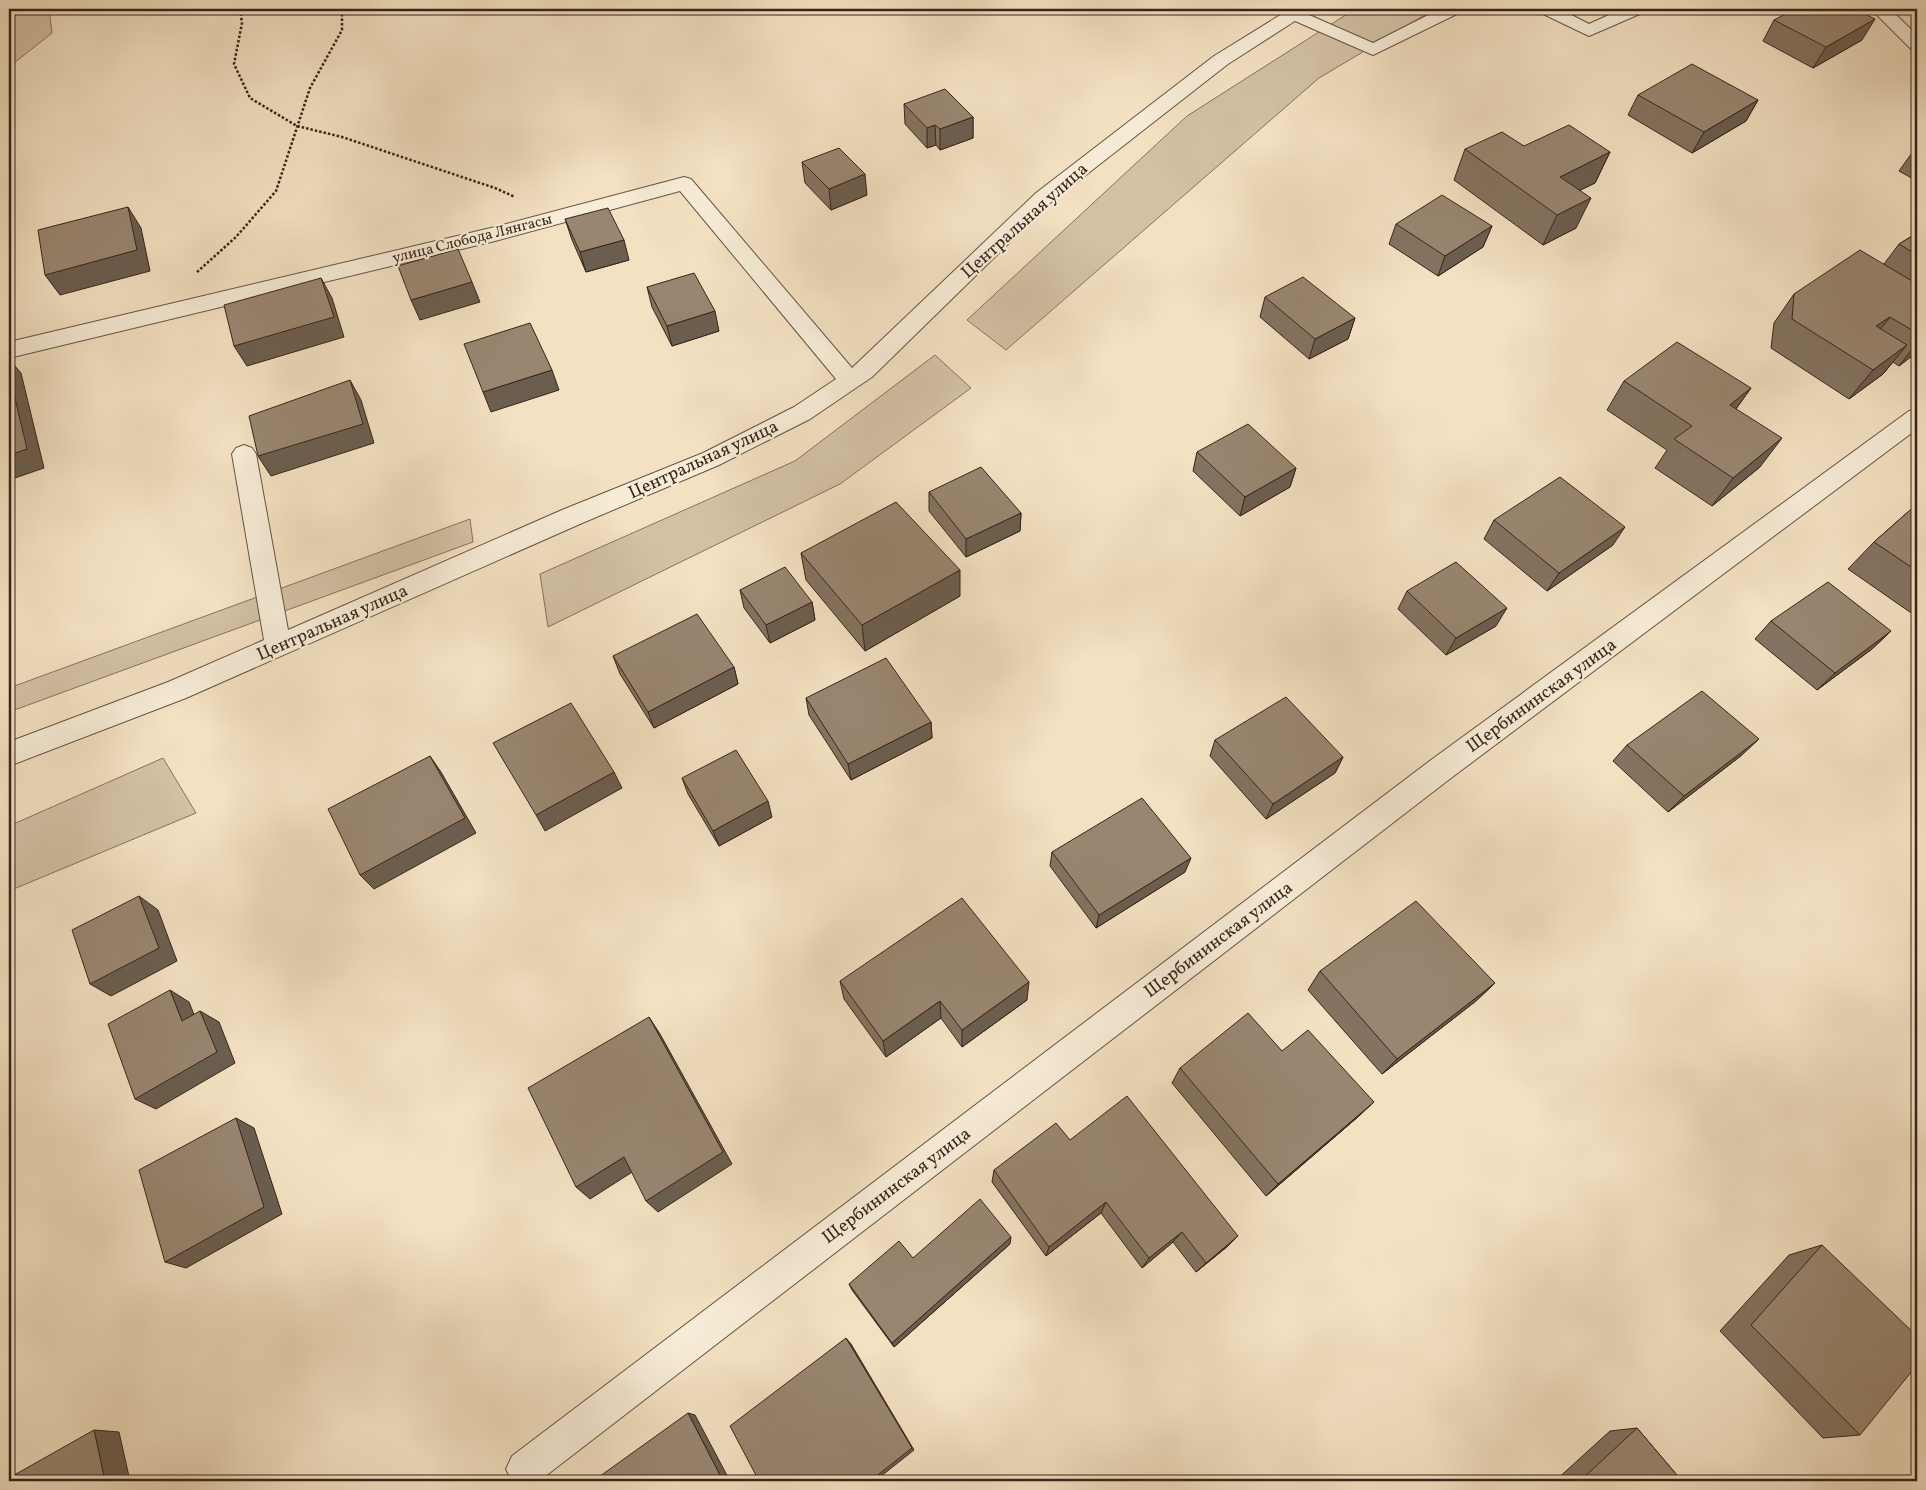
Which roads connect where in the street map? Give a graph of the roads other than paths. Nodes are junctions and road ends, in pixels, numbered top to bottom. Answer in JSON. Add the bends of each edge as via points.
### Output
{"nodes":[{"id":1,"x":1453,"y":9,"type":"edge"},
{"id":2,"x":1547,"y":9,"type":"edge"},
{"id":3,"x":1636,"y":9,"type":"edge"},
{"id":4,"x":1880,"y":9,"type":"edge"},
{"id":5,"x":1297,"y":12,"type":"edge"},
{"id":6,"x":1917,"y":45,"type":"edge"},
{"id":7,"x":9,"y":350,"type":"edge"},
{"id":8,"x":850,"y":380,"type":"junction"},
{"id":9,"x":1917,"y":417,"type":"edge"},
{"id":10,"x":244,"y":454,"type":"dead end"},
{"id":11,"x":278,"y":646,"type":"junction"},
{"id":12,"x":9,"y":754,"type":"edge"},
{"id":13,"x":525,"y":1469,"type":"dead end"}],
"edges":[{"from":1,"to":5,"type":"street","via":[[1373,50]]},
{"from":2,"to":3,"type":"street","via":[[1589,31]]},
{"from":4,"to":6,"type":"street"},
{"from":5,"to":8,"type":"street","name":"Центральная улица","via":[[1221,60],[1043,198],[864,371]]},
{"from":7,"to":8,"type":"street","name":"улица Слобода Лянгасы","via":[[476,239],[684,182]]},
{"from":8,"to":11,"type":"street","name":"Центральная улица","via":[[802,413],[711,459]]},
{"from":9,"to":13,"type":"street","name":"Щербининская улица","via":[[1441,769]]},
{"from":10,"to":11,"type":"street"},
{"from":11,"to":12,"type":"street","name":"Центральная улица","via":[[178,690]]}]}
